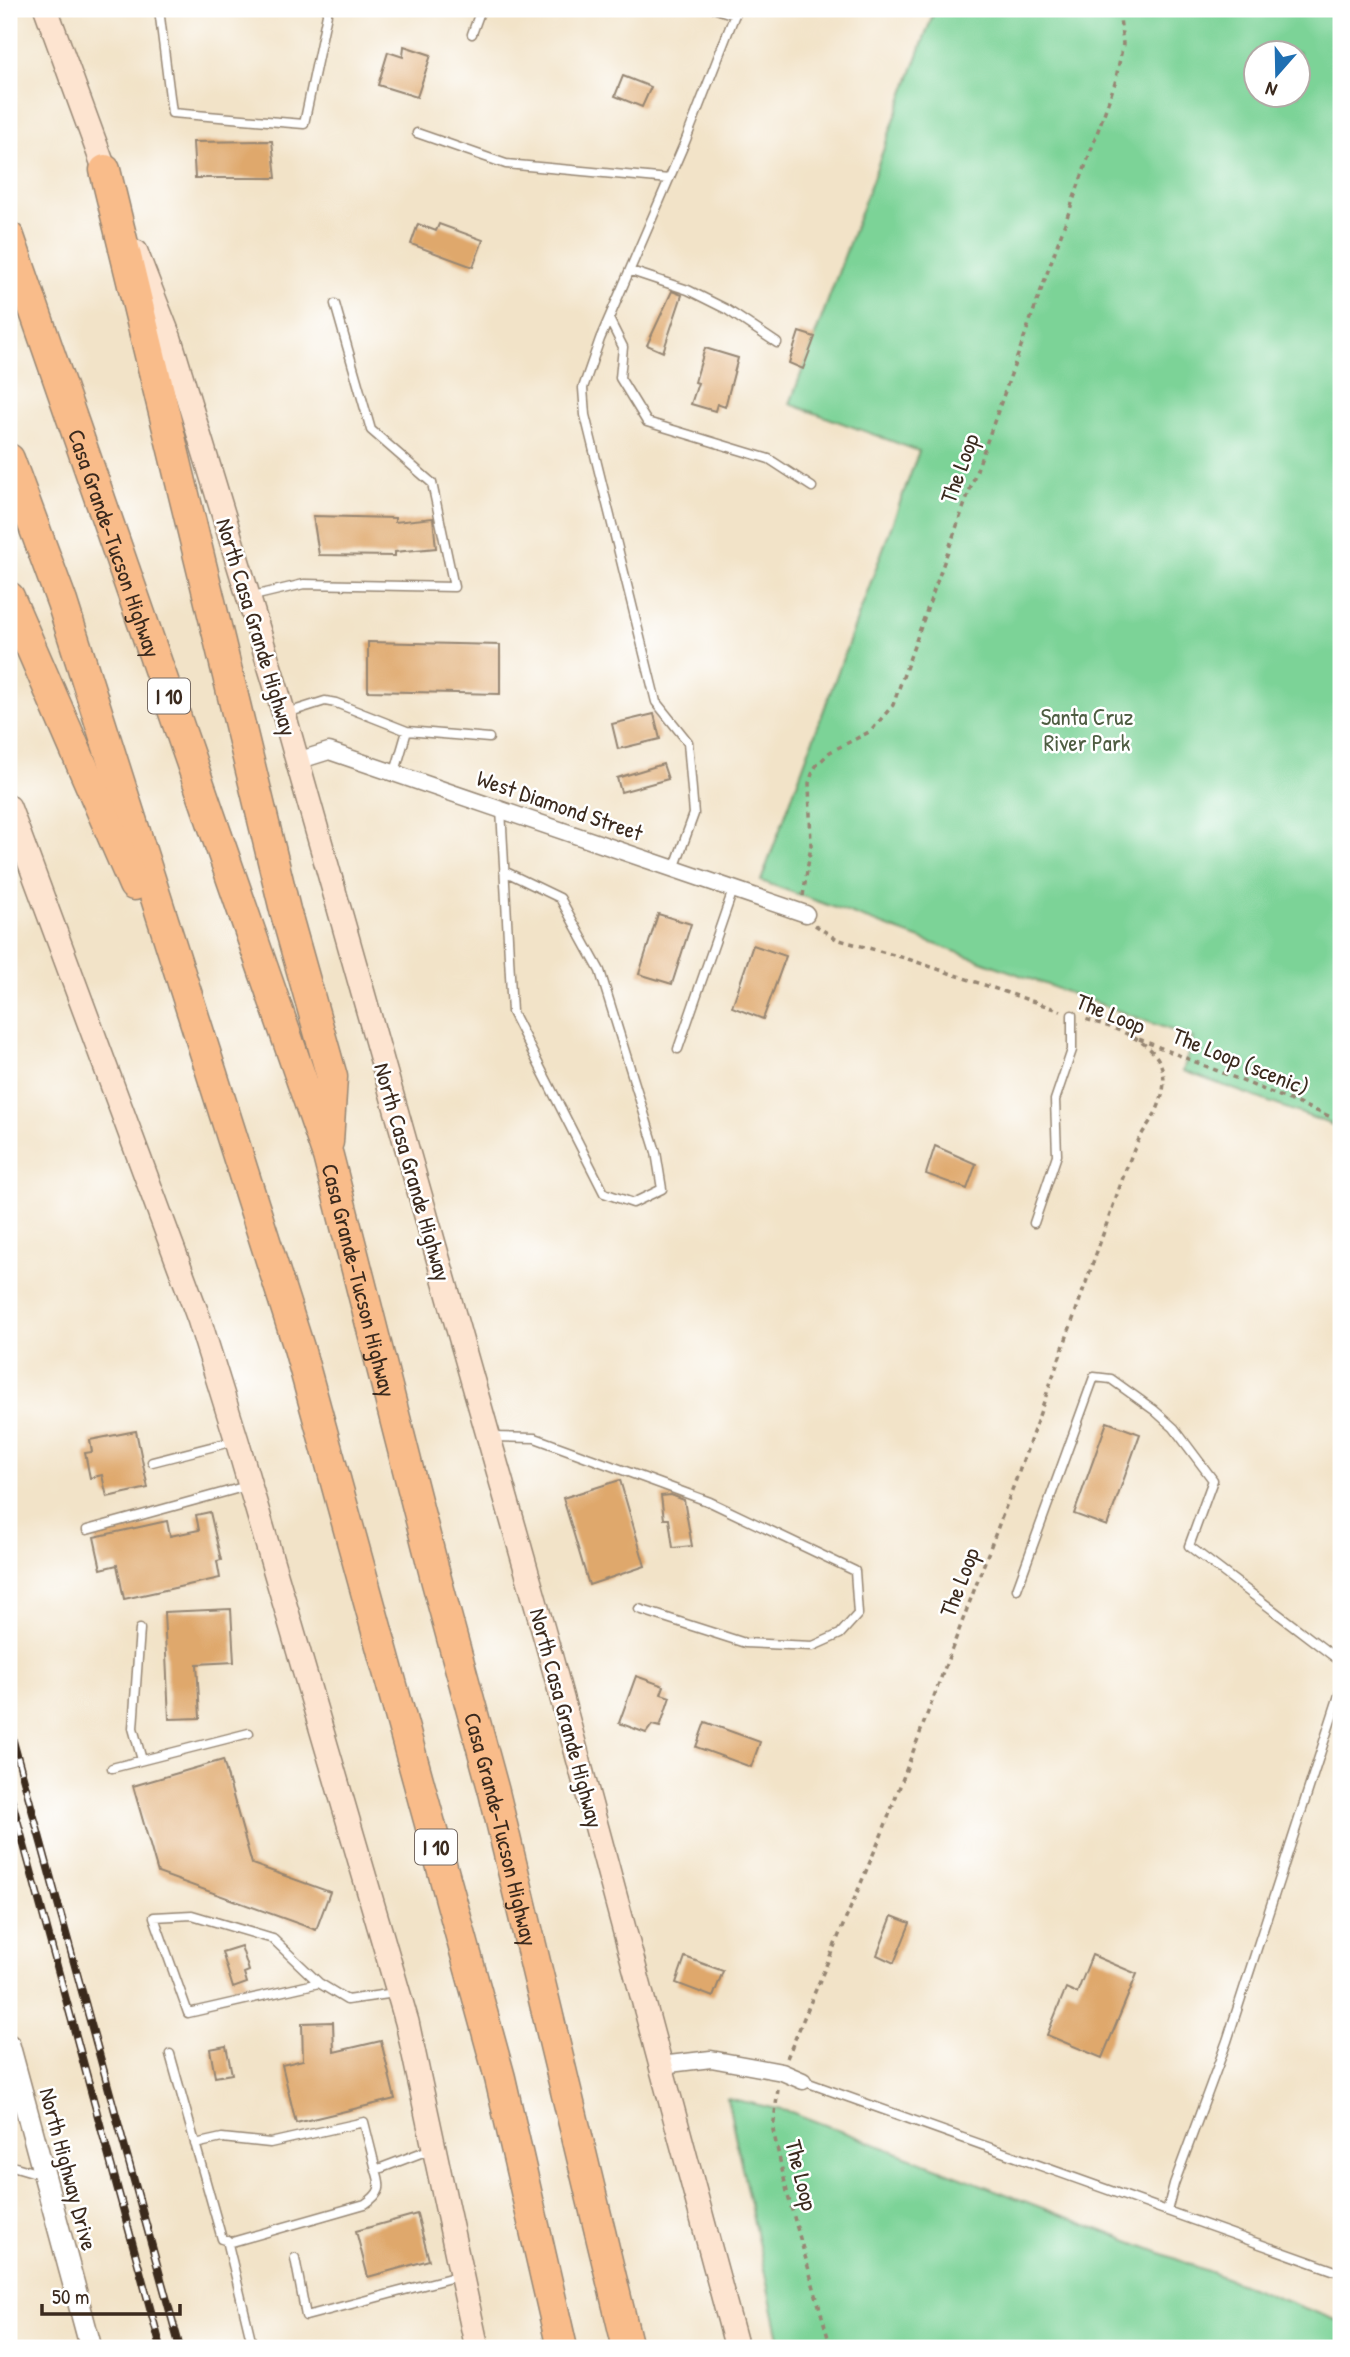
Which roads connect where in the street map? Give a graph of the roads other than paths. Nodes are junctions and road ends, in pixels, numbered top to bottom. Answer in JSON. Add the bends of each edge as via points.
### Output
{"nodes":[{"id":1,"x":46,"y":9,"type":"edge"},
{"id":2,"x":159,"y":9,"type":"edge"},
{"id":3,"x":328,"y":9,"type":"edge"},
{"id":4,"x":481,"y":9,"type":"edge"},
{"id":5,"x":716,"y":9,"type":"edge"},
{"id":6,"x":736,"y":12,"type":"edge"},
{"id":7,"x":472,"y":34,"type":"dead end"},
{"id":8,"x":417,"y":133,"type":"dead end"},
{"id":9,"x":105,"y":170,"type":"junction"},
{"id":10,"x":669,"y":179,"type":"junction"},
{"id":11,"x":9,"y":237,"type":"edge"},
{"id":12,"x":631,"y":271,"type":"junction"},
{"id":13,"x":335,"y":303,"type":"dead end"},
{"id":14,"x":610,"y":321,"type":"junction"},
{"id":15,"x":778,"y":343,"type":"dead end"},
{"id":16,"x":9,"y":459,"type":"edge"},
{"id":17,"x":812,"y":488,"type":"dead end"},
{"id":18,"x":9,"y":597,"type":"edge"},
{"id":19,"x":249,"y":597,"type":"junction"},
{"id":20,"x":284,"y":714,"type":"junction"},
{"id":21,"x":407,"y":731,"type":"junction"},
{"id":22,"x":489,"y":738,"type":"dead end"},
{"id":23,"x":297,"y":761,"type":"junction"},
{"id":24,"x":395,"y":772,"type":"junction"},
{"id":25,"x":9,"y":807,"type":"edge"},
{"id":26,"x":501,"y":809,"type":"junction"},
{"id":27,"x":674,"y":869,"type":"junction"},
{"id":28,"x":504,"y":871,"type":"junction"},
{"id":29,"x":733,"y":890,"type":"junction"},
{"id":30,"x":806,"y":914,"type":"road end"},
{"id":31,"x":185,"y":988,"type":"junction"},
{"id":32,"x":1072,"y":1015,"type":"road end"},
{"id":33,"x":678,"y":1049,"type":"dead end"},
{"id":34,"x":328,"y":1156,"type":"junction"},
{"id":35,"x":1034,"y":1223,"type":"dead end"},
{"id":36,"x":488,"y":1437,"type":"junction"},
{"id":37,"x":237,"y":1441,"type":"junction"},
{"id":38,"x":152,"y":1462,"type":"dead end"},
{"id":39,"x":250,"y":1485,"type":"junction"},
{"id":40,"x":87,"y":1530,"type":"dead end"},
{"id":41,"x":1017,"y":1589,"type":"dead end"},
{"id":42,"x":639,"y":1609,"type":"dead end"},
{"id":43,"x":140,"y":1629,"type":"dead end"},
{"id":44,"x":1341,"y":1662,"type":"edge"},
{"id":45,"x":1341,"y":1689,"type":"edge"},
{"id":46,"x":250,"y":1733,"type":"dead end"},
{"id":47,"x":142,"y":1760,"type":"junction"},
{"id":48,"x":112,"y":1768,"type":"dead end"},
{"id":49,"x":319,"y":1983,"type":"junction"},
{"id":50,"x":398,"y":1993,"type":"junction"},
{"id":51,"x":9,"y":2045,"type":"edge"},
{"id":52,"x":170,"y":2054,"type":"dead end"},
{"id":53,"x":661,"y":2065,"type":"junction"},
{"id":54,"x":803,"y":2081,"type":"joint"},
{"id":55,"x":195,"y":2144,"type":"junction"},
{"id":56,"x":434,"y":2148,"type":"junction"},
{"id":57,"x":9,"y":2165,"type":"edge"},
{"id":58,"x":376,"y":2170,"type":"junction"},
{"id":59,"x":44,"y":2176,"type":"junction"},
{"id":60,"x":1167,"y":2211,"type":"junction"},
{"id":61,"x":227,"y":2241,"type":"junction"},
{"id":62,"x":295,"y":2258,"type":"dead end"},
{"id":63,"x":1341,"y":2273,"type":"edge"},
{"id":64,"x":461,"y":2275,"type":"junction"},
{"id":65,"x":91,"y":2348,"type":"edge"},
{"id":66,"x":253,"y":2348,"type":"edge"},
{"id":67,"x":477,"y":2348,"type":"edge"},
{"id":68,"x":562,"y":2348,"type":"edge"},
{"id":69,"x":628,"y":2348,"type":"edge"},
{"id":70,"x":737,"y":2348,"type":"edge"}],
"edges":[{"from":1,"to":9,"type":"main road","name":"North Casa Grande Highway"},
{"from":2,"to":3,"type":"lane","via":[[172,113],[304,124]]},
{"from":4,"to":7,"type":"lane"},
{"from":5,"to":6,"type":"lane"},
{"from":6,"to":10,"type":"lane"},
{"from":8,"to":10,"type":"lane","via":[[506,164]]},
{"from":9,"to":19,"type":"main road","name":"North Casa Grande Highway","via":[[170,339]]},
{"from":9,"to":34,"type":"highway","via":[[285,910],[332,1077]]},
{"from":10,"to":12,"type":"lane"},
{"from":11,"to":34,"type":"highway","name":"Casa Grande-Tucson Highway","number":"I 10"},
{"from":12,"to":14,"type":"lane"},
{"from":12,"to":15,"type":"lane","via":[[688,290]]},
{"from":13,"to":19,"type":"lane","via":[[371,430],[432,483],[454,587],[304,584]]},
{"from":14,"to":17,"type":"lane","via":[[623,346],[620,378],[648,422],[769,459]]},
{"from":14,"to":27,"type":"lane","via":[[583,388],[585,415],[656,702],[688,742],[694,814]]},
{"from":16,"to":31,"type":"highway","number":"I 10","via":[[62,602]]},
{"from":18,"to":31,"type":"highway","via":[[168,962]]},
{"from":19,"to":20,"type":"main road","name":"North Casa Grande Highway"},
{"from":20,"to":21,"type":"lane","via":[[325,701]]},
{"from":20,"to":23,"type":"main road","name":"North Casa Grande Highway"},
{"from":21,"to":22,"type":"lane"},
{"from":21,"to":24,"type":"lane"},
{"from":23,"to":24,"type":"street","name":"West Diamond Street","via":[[329,751]]},
{"from":23,"to":36,"type":"main road","name":"North Casa Grande Highway"},
{"from":24,"to":26,"type":"street","name":"West Diamond Street"},
{"from":25,"to":37,"type":"main road","via":[[199,1319]]},
{"from":26,"to":27,"type":"street","name":"West Diamond Street"},
{"from":26,"to":28,"type":"lane"},
{"from":27,"to":29,"type":"street","name":"West Diamond Street"},
{"from":28,"to":28,"type":"lane","via":[[512,1012],[604,1193],[633,1203],[662,1189],[656,1152],[600,971],[560,898]]},
{"from":29,"to":30,"type":"street","name":"West Diamond Street"},
{"from":29,"to":33,"type":"lane"},
{"from":31,"to":68,"type":"highway","number":"I 10","via":[[299,1348],[500,2078]]},
{"from":32,"to":35,"type":"lane","via":[[1072,1050],[1055,1100],[1057,1155]]},
{"from":34,"to":69,"type":"highway","name":"Casa Grande-Tucson Highway","number":"I 10","via":[[494,1792]]},
{"from":36,"to":42,"type":"lane","via":[[548,1442],[710,1502],[855,1571],[858,1614],[840,1634],[813,1646],[745,1643]]},
{"from":36,"to":53,"type":"main road","name":"North Casa Grande Highway"},
{"from":37,"to":38,"type":"lane"},
{"from":37,"to":39,"type":"main road"},
{"from":39,"to":40,"type":"lane"},
{"from":39,"to":50,"type":"main road"},
{"from":41,"to":44,"type":"lane","via":[[1094,1377],[1111,1379],[1174,1428],[1213,1480],[1189,1546]]},
{"from":43,"to":47,"type":"lane","via":[[133,1728]]},
{"from":45,"to":60,"type":"lane"},
{"from":46,"to":47,"type":"lane"},
{"from":47,"to":48,"type":"lane"},
{"from":49,"to":49,"type":"lane","via":[[273,1940],[192,1915],[154,1917],[188,2013]]},
{"from":49,"to":50,"type":"lane","via":[[346,2000]]},
{"from":50,"to":56,"type":"main road"},
{"from":51,"to":59,"type":"street","name":"North Highway Drive","via":[[21,2105]]},
{"from":52,"to":55,"type":"lane"},
{"from":53,"to":54,"type":"street","via":[[711,2059],[782,2072]]},
{"from":53,"to":70,"type":"main road","name":"North Casa Grande Highway"},
{"from":54,"to":60,"type":"lane"},
{"from":55,"to":58,"type":"lane","via":[[222,2138],[270,2143],[364,2122]]},
{"from":55,"to":61,"type":"lane","via":[[222,2239]]},
{"from":56,"to":58,"type":"lane"},
{"from":56,"to":64,"type":"main road"},
{"from":57,"to":59,"type":"lane"},
{"from":58,"to":61,"type":"lane","via":[[381,2185],[378,2195],[365,2204]]},
{"from":59,"to":65,"type":"street","name":"North Highway Drive"},
{"from":60,"to":63,"type":"lane"},
{"from":61,"to":66,"type":"lane"},
{"from":62,"to":64,"type":"lane","via":[[306,2316]]},
{"from":64,"to":67,"type":"main road"}]}
